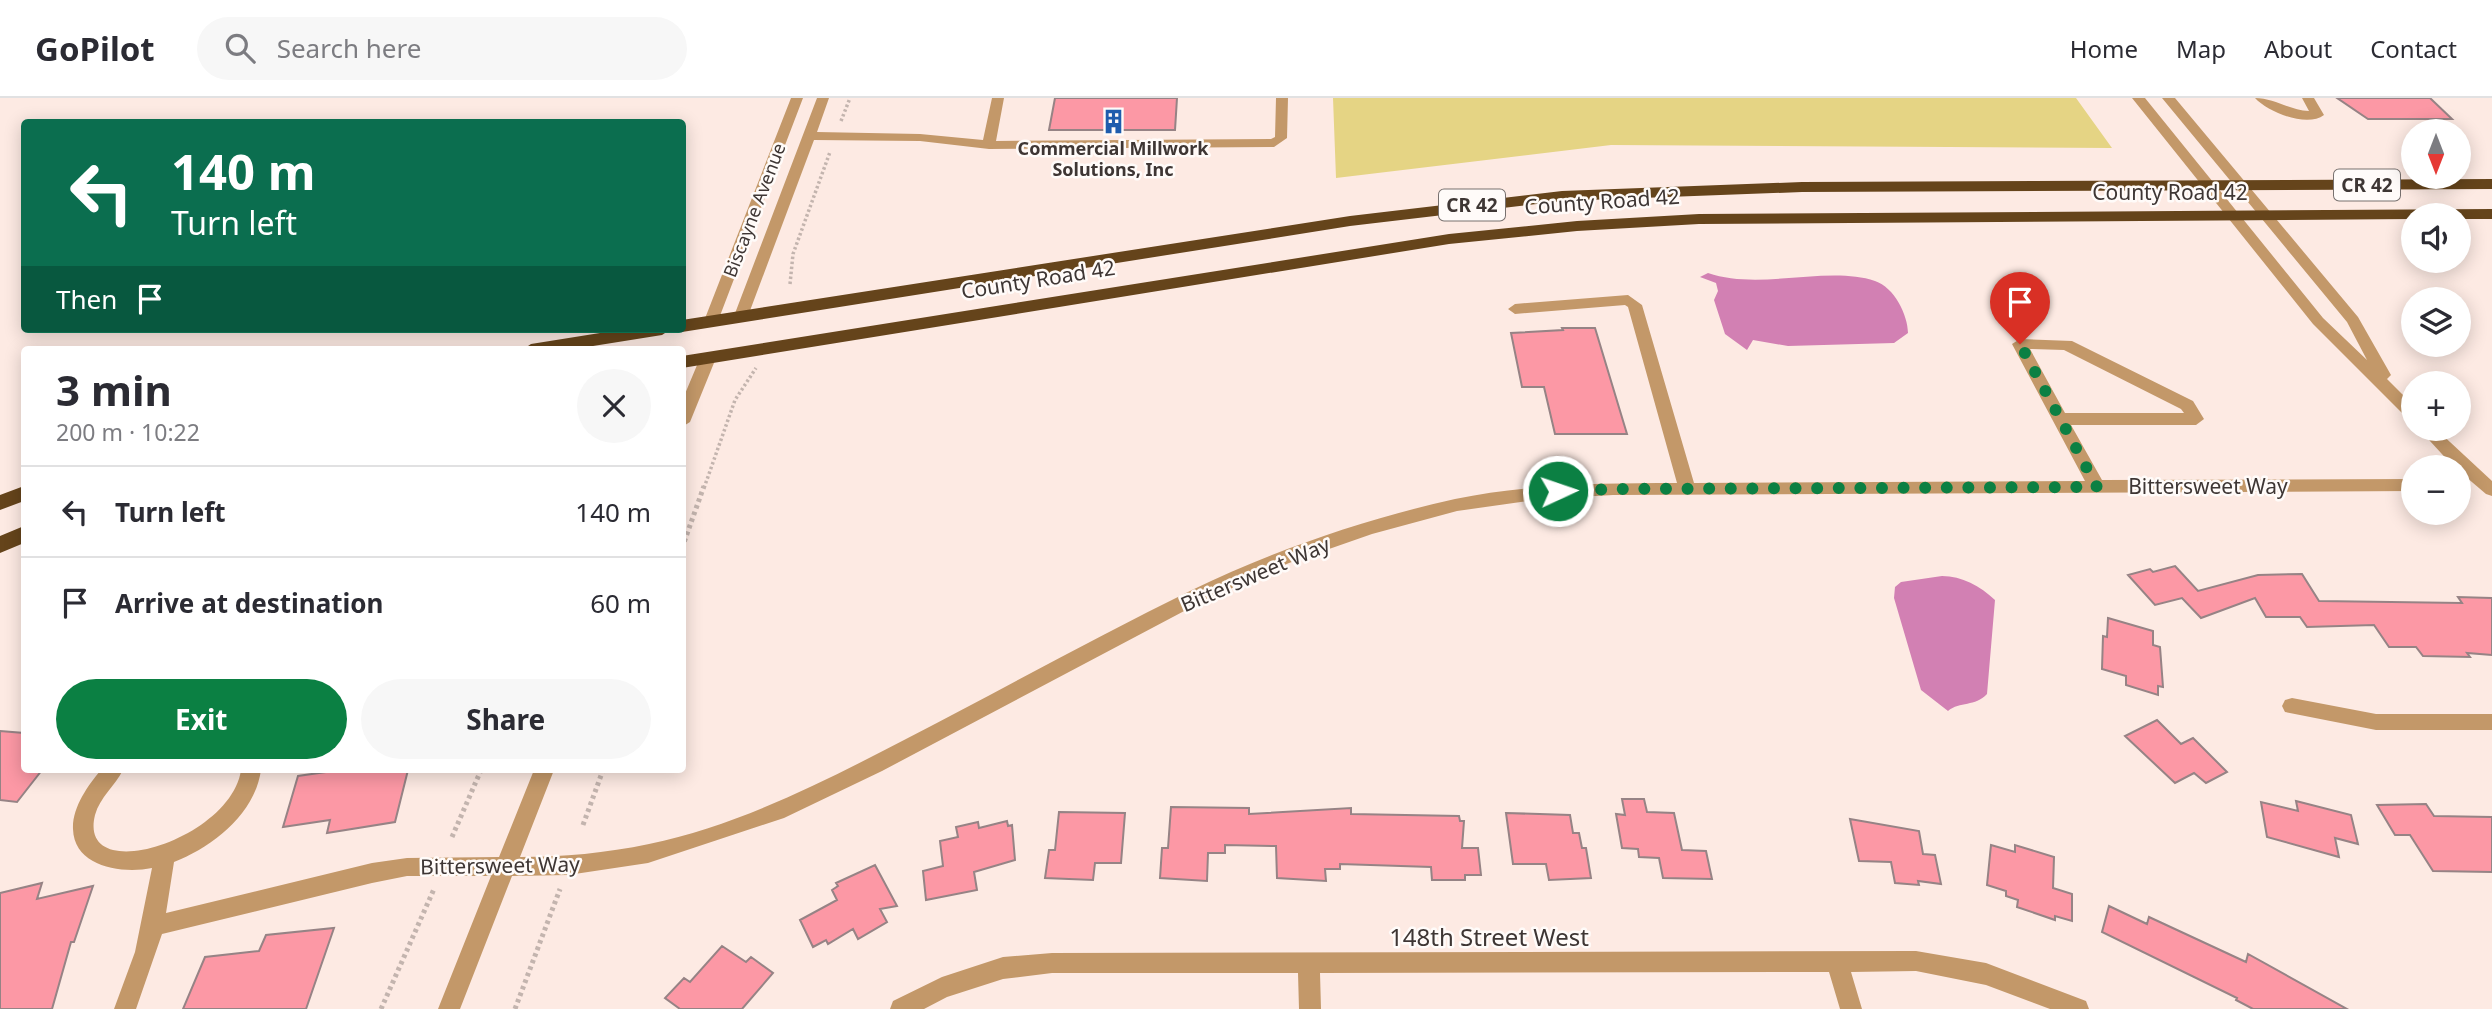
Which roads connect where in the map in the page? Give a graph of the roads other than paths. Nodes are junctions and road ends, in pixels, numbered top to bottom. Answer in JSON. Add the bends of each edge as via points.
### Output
{"nodes":[{"id":1,"x":797,"y":98,"type":"edge"},
{"id":2,"x":822,"y":98,"type":"edge"},
{"id":3,"x":998,"y":98,"type":"edge"},
{"id":4,"x":1282,"y":98,"type":"edge"},
{"id":5,"x":2138,"y":98,"type":"edge"},
{"id":6,"x":2168,"y":98,"type":"edge"},
{"id":7,"x":2261,"y":98,"type":"edge"},
{"id":8,"x":2308,"y":98,"type":"edge"},
{"id":9,"x":808,"y":136,"type":"junction"},
{"id":10,"x":989,"y":145,"type":"junction"},
{"id":11,"x":2492,"y":184,"type":"edge"},
{"id":12,"x":2242,"y":185,"type":"junction"},
{"id":13,"x":2208,"y":186,"type":"junction"},
{"id":14,"x":2492,"y":214,"type":"edge"},
{"id":15,"x":2231,"y":216,"type":"junction"},
{"id":16,"x":2268,"y":216,"type":"junction"},
{"id":17,"x":1515,"y":309,"type":"dead end"},
{"id":18,"x":741,"y":316,"type":"junction"},
{"id":19,"x":711,"y":321,"type":"junction"},
{"id":20,"x":686,"y":325,"type":"edge"},
{"id":21,"x":637,"y":333,"type":"edge"},
{"id":22,"x":556,"y":346,"type":"edge"},
{"id":23,"x":708,"y":358,"type":"junction"},
{"id":24,"x":686,"y":361,"type":"edge"},
{"id":25,"x":2391,"y":390,"type":"junction"},
{"id":26,"x":2401,"y":401,"type":"edge"},
{"id":27,"x":686,"y":412,"type":"edge"},
{"id":28,"x":2061,"y":419,"type":"junction"},
{"id":29,"x":2442,"y":441,"type":"edge"},
{"id":30,"x":2485,"y":476,"type":"edge"},
{"id":31,"x":2401,"y":485,"type":"edge"},
{"id":32,"x":2097,"y":487,"type":"junction"},
{"id":33,"x":1687,"y":488,"type":"junction"},
{"id":34,"x":2492,"y":490,"type":"edge"},
{"id":35,"x":21,"y":495,"type":"edge"},
{"id":36,"x":0,"y":503,"type":"edge"},
{"id":37,"x":21,"y":535,"type":"edge"},
{"id":38,"x":0,"y":545,"type":"edge"},
{"id":39,"x":2292,"y":706,"type":"dead end"},
{"id":40,"x":2492,"y":722,"type":"edge"},
{"id":41,"x":110,"y":773,"type":"edge"},
{"id":42,"x":251,"y":773,"type":"edge"},
{"id":43,"x":543,"y":773,"type":"edge"},
{"id":44,"x":164,"y":855,"type":"junction"},
{"id":45,"x":506,"y":866,"type":"junction"},
{"id":46,"x":155,"y":926,"type":"junction"},
{"id":47,"x":1837,"y":961,"type":"junction"},
{"id":48,"x":1309,"y":963,"type":"junction"},
{"id":49,"x":125,"y":1009,"type":"edge"},
{"id":50,"x":449,"y":1009,"type":"edge"},
{"id":51,"x":901,"y":1009,"type":"edge"},
{"id":52,"x":1310,"y":1009,"type":"edge"},
{"id":53,"x":1852,"y":1009,"type":"edge"},
{"id":54,"x":2078,"y":1009,"type":"edge"}],
"edges":[{"from":1,"to":19,"type":"street","name":"Biscayne Avenue"},
{"from":2,"to":9,"type":"street","name":"Biscayne Avenue"},
{"from":3,"to":10,"type":"street"},
{"from":4,"to":10,"type":"street","via":[[1281,138],[1274,143]]},
{"from":5,"to":13,"type":"street"},
{"from":6,"to":12,"type":"street"},
{"from":7,"to":8,"type":"street","via":[[2275,108],[2302,116],[2318,115]]},
{"from":9,"to":10,"type":"street","via":[[944,137]]},
{"from":9,"to":18,"type":"street","name":"Biscayne Avenue"},
{"from":11,"to":12,"type":"highway","name":"County Road 42","number":"CR 42"},
{"from":12,"to":13,"type":"highway","name":"County Road 42","number":"CR 42"},
{"from":12,"to":16,"type":"street"},
{"from":13,"to":15,"type":"street"},
{"from":13,"to":18,"type":"highway","name":"County Road 42","number":"CR 42","via":[[1753,188],[1562,196],[1350,221]]},
{"from":14,"to":16,"type":"highway","name":"County Road 42","number":"CR 42"},
{"from":15,"to":16,"type":"highway","name":"County Road 42","number":"CR 42"},
{"from":15,"to":23,"type":"highway","name":"County Road 42","number":"CR 42","via":[[1726,219],[1518,231]]},
{"from":15,"to":25,"type":"street","via":[[2318,321]]},
{"from":16,"to":25,"type":"street","via":[[2353,320]]},
{"from":17,"to":33,"type":"street","via":[[1628,300],[1635,305]]},
{"from":18,"to":19,"type":"highway","name":"County Road 42","number":"CR 42"},
{"from":19,"to":20,"type":"highway","name":"County Road 42","number":"CR 42"},
{"from":21,"to":22,"type":"highway"},
{"from":23,"to":24,"type":"highway","name":"County Road 42","number":"CR 42"},
{"from":23,"to":27,"type":"street"},
{"from":25,"to":26,"type":"street"},
{"from":28,"to":28,"type":"street","via":[[2020,344],[2067,345],[2187,405],[2196,419]]},
{"from":28,"to":32,"type":"street"},
{"from":29,"to":30,"type":"street"},
{"from":30,"to":34,"type":"street"},
{"from":31,"to":32,"type":"street","name":"Bittersweet Way"},
{"from":32,"to":33,"type":"street","name":"Bittersweet Way"},
{"from":33,"to":45,"type":"street","name":"Bittersweet Way","via":[[1573,490],[1502,498],[1369,528],[1283,558],[1199,595],[777,812],[648,854],[568,866]]},
{"from":35,"to":36,"type":"highway"},
{"from":37,"to":38,"type":"highway"},
{"from":39,"to":40,"type":"street","via":[[2376,722]]},
{"from":41,"to":44,"type":"street","via":[[85,809],[82,831],[90,848],[108,859],[134,862]]},
{"from":42,"to":44,"type":"street","via":[[240,800],[221,823]]},
{"from":43,"to":45,"type":"street"},
{"from":44,"to":46,"type":"street"},
{"from":45,"to":46,"type":"street","name":"Bittersweet Way","via":[[407,867]]},
{"from":45,"to":50,"type":"street"},
{"from":46,"to":49,"type":"street"},
{"from":47,"to":48,"type":"street","name":"148th Street West"},
{"from":47,"to":53,"type":"street"},
{"from":47,"to":54,"type":"street","name":"148th Street West","via":[[1916,961],[1986,974]]},
{"from":48,"to":51,"type":"street","name":"148th Street West","via":[[1052,963],[1003,968],[942,988]]},
{"from":48,"to":52,"type":"street"}]}
